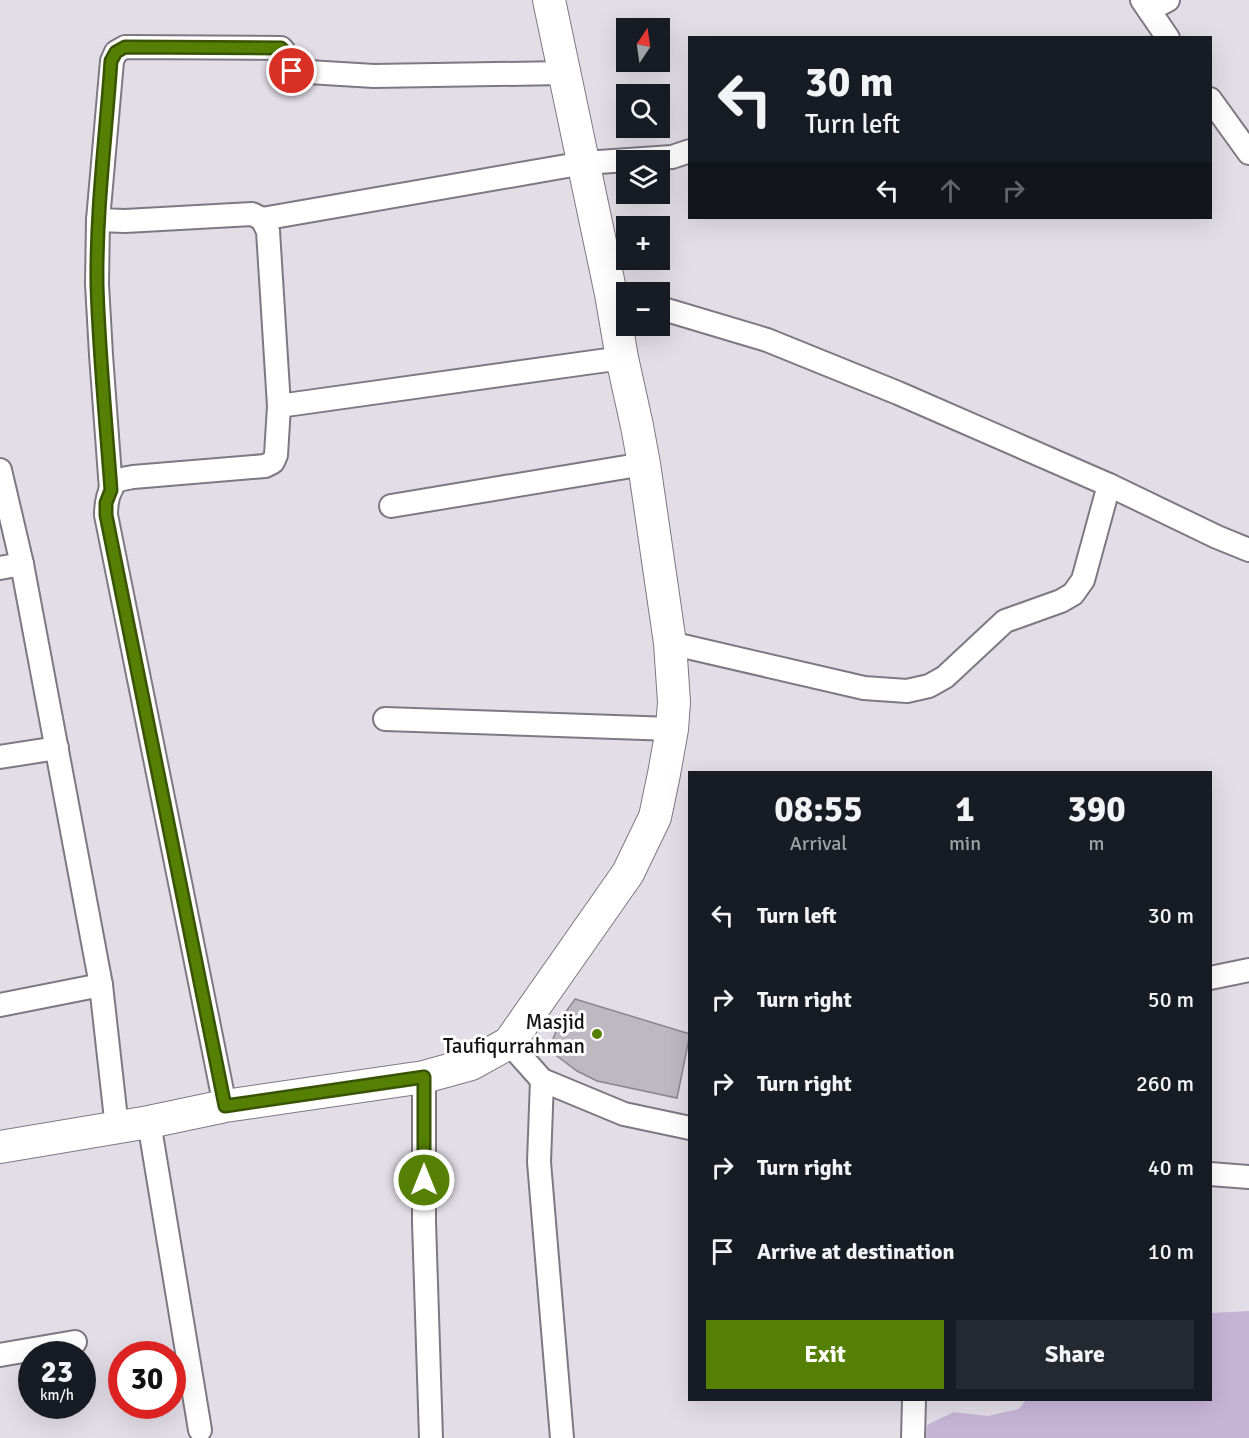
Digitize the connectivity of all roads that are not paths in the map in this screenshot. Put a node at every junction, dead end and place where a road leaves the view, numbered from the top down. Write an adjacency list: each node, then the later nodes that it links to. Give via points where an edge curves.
1 (549, 0): 4 (main road)
2 (1153, 3): 3 (street)
3 (1167, 36)
4 (565, 73): 8 (main road); 10 (street, via 374,76 287,70 281,48 125,47 111,61)
5 (1212, 102): 7 (street)
6 (688, 152): 8 (street, via 672,157)
7 (1249, 153)
8 (584, 163): 9 (street); 11 (main road)
9 (262, 219): 10 (street, via 241,214); 15 (street, via 268,231)
10 (98, 220): 19 (street, via 97,284)
11 (616, 285)
12 (670, 311): 18 (street, via 767,340)
13 (621, 336): 14 (main road)
14 (622, 358): 15 (street); 16 (main road)
15 (279, 406): 19 (street, via 276,455 265,466 133,477 118,481)
16 (644, 464): 20 (street); 23 (main road)
17 (0, 470): 22 (street)
18 (1109, 485): 21 (street); 23 (street, via 1083,580 1073,594 1005,621 945,677 929,686 907,691 864,688)
19 (111, 490): 35 (street, via 106,515)
20 (391, 506)
21 (1249, 550)
22 (11, 566): 26 (street)
23 (670, 643): 25 (main road)
24 (385, 719): 25 (street)
25 (672, 729): 32 (main road, via 655,817 628,873)
26 (57, 748): 27 (street); 30 (street)
27 (0, 757)
28 (1249, 970): 29 (street)
29 (1212, 978)
30 (101, 985): 31 (street); 37 (street)
31 (0, 1005)
32 (509, 1043): 33 (main road, via 471,1064); 34 (street)
33 (424, 1077): 35 (main road); 46 (street)
34 (542, 1080): 38 (street, via 624,1114); 47 (street, via 539,1162)
35 (225, 1106): 36 (main road)
36 (149, 1122): 37 (main road); 45 (street)
37 (117, 1128): 39 (main road)
38 (688, 1128)
39 (0, 1147)
40 (1212, 1174): 41 (street)
41 (1249, 1177)
42 (18, 1353): 43 (street)
43 (0, 1356)
44 (914, 1401): 48 (street)
45 (200, 1430)
46 (431, 1438)
47 (562, 1438)
48 (913, 1438)

